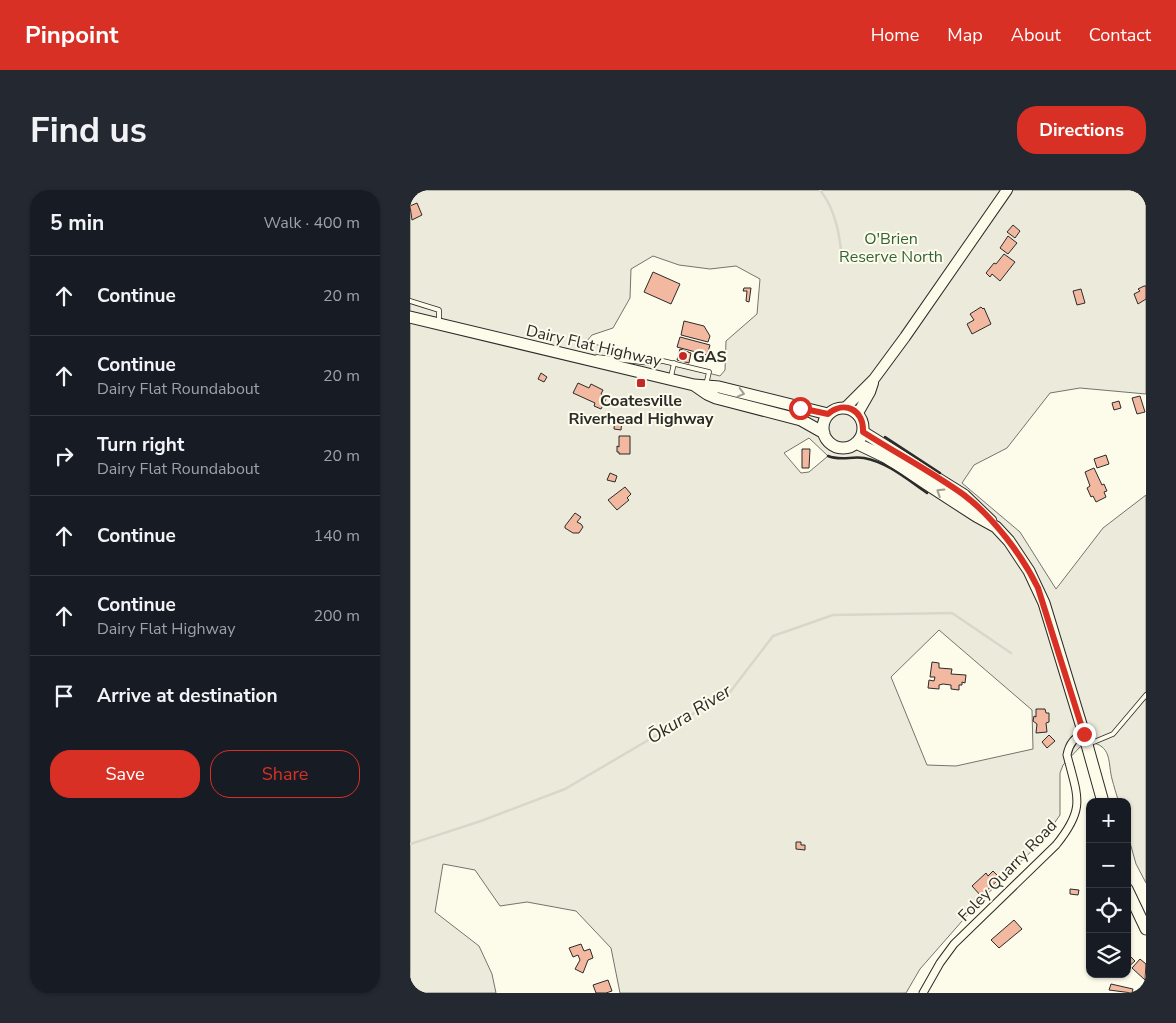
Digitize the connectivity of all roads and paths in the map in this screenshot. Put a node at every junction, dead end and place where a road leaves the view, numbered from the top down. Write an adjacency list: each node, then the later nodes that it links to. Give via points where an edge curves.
1 (1007, 190): 8 (main road)
2 (410, 300): 4 (lane, via 439,310)
3 (410, 317): 4 (main road, Dairy Flat Highway)
4 (438, 324): 5 (main road, Dairy Flat Highway)
5 (588, 361): 6 (lane, via 600,357); 7 (main road, Dairy Flat Highway)
6 (674, 363): 7 (lane); 10 (lane, via 709,372)
7 (670, 379): 9 (main road, Dairy Flat Highway)
8 (874, 379): 11 (main road); 12 (main road)
9 (694, 385): 10 (main road); 15 (main road, Dairy Flat Highway, via 716,398 801,420)
10 (706, 385): 13 (main road, one-way to 13)
11 (846, 408): 12 (main road); 13 (main road)
12 (858, 413): 14 (main road)
13 (828, 414): 15 (main road)
14 (863, 432): 16 (main road); 17 (main road, via 964,495)
15 (824, 433): 16 (main road, via 826,439 837,447 850,447)
16 (856, 443): 17 (main road, one-way to 16, via 885,457)
17 (996, 527): 19 (main road, via 1030,571 1038,588)
18 (1146, 695): 19 (lane, via 1113,734)
19 (1086, 739): 20 (main road); 23 (street, Foley Quarry Road, via 1072,740 1068,749 1078,797 1075,816 1067,831 954,944)
20 (1102, 798)
21 (1131, 897): 22 (main road)
22 (1146, 929)
23 (923, 993)

